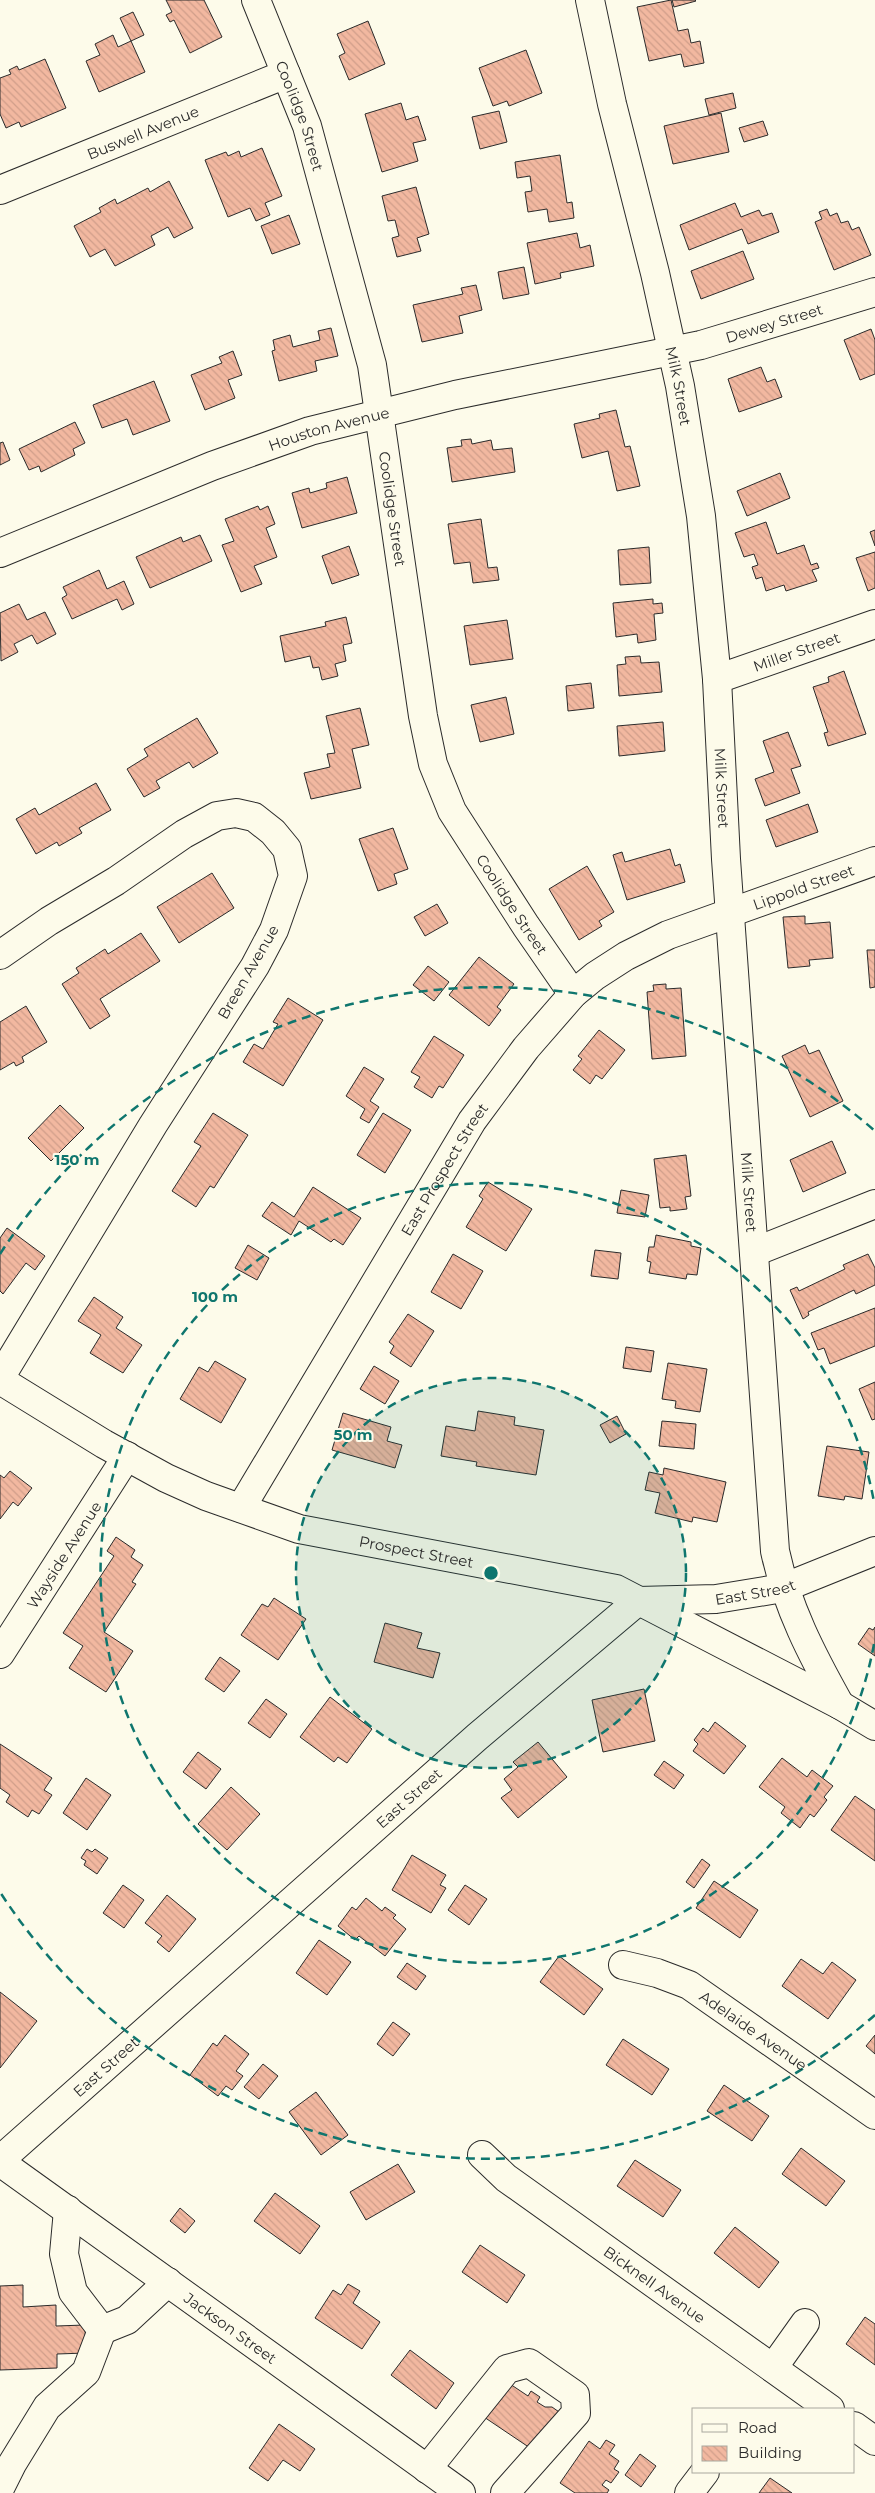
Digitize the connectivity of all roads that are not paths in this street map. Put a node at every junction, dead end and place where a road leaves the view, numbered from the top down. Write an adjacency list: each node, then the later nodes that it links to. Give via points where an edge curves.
1 (256, 0): 3 (street, Coolidge Street)
2 (590, 0): 6 (street, Milk Street)
3 (286, 74): 4 (street, Buswell Avenue); 7 (street, Coolidge Street, via 307,126 331,212 372,365)
4 (0, 190)
5 (875, 292): 6 (street, Dewey Street, via 774,324)
6 (672, 350): 7 (street, Houston Avenue); 10 (street, Milk Street, via 701,516)
7 (378, 412): 8 (street, Houston Avenue, via 310,431 212,466); 14 (street, Coolidge Street, via 432,764 452,811)
8 (0, 553)
9 (875, 624): 10 (street, Miller Street)
10 (717, 679): 12 (street, Milk Street)
11 (875, 861): 12 (street, Lippold Street)
12 (730, 912): 14 (street, East Prospect Street, via 668,935 626,956); 16 (street, Milk Street)
13 (0, 955): 17 (street, Breen Avenue, via 184,834 217,816 236,813 254,817 287,849 294,876 274,930 255,966 153,1125)
14 (573, 994): 19 (street, East Prospect Street, via 526,1048 472,1121)
15 (875, 1204): 16 (street)
16 (754, 1252): 21 (street, Milk Street, via 775,1552)
17 (0, 1379): 18 (street, Prospect Street)
18 (127, 1456): 19 (street, Prospect Street, via 198,1492); 23 (street, Wayside Avenue)
19 (241, 1508): 22 (street, Prospect Street, via 299,1529 590,1583 616,1590)
20 (875, 1551): 21 (street, East Street)
21 (783, 1588): 22 (street, East Street, via 716,1599); 24 (street, Prospect Street, via 809,1650)
22 (638, 1601): 24 (street, Prospect Street); 29 (street, East Street, via 477,1737)
23 (0, 1654)
24 (840, 1705): 25 (street, Prospect Street)
25 (875, 1726)
26 (623, 1965): 27 (street, Adelaide Avenue, via 688,1985)
27 (875, 2115)
28 (482, 2155): 34 (street, Bicknell Avenue, via 506,2178)
29 (0, 2161): 30 (street, Jackson Street)
30 (68, 2210): 31 (street, Jackson Street); 33 (street, via 64,2254 73,2292)
31 (168, 2282): 33 (street, via 127,2320); 38 (street, Jackson Street)
32 (806, 2323): 34 (street)
33 (102, 2330): 40 (street, via 86,2372 47,2407)
34 (773, 2368): 35 (street, Bicknell Avenue)
35 (829, 2408)
36 (855, 2427): 37 (street)
37 (875, 2441)
38 (427, 2469): 41 (street, Jackson Street); 42 (street, via 507,2369 530,2363 575,2395 576,2413)
39 (704, 2473): 43 (street)
40 (0, 2488)
41 (461, 2493)
42 (505, 2493)
43 (689, 2493)

